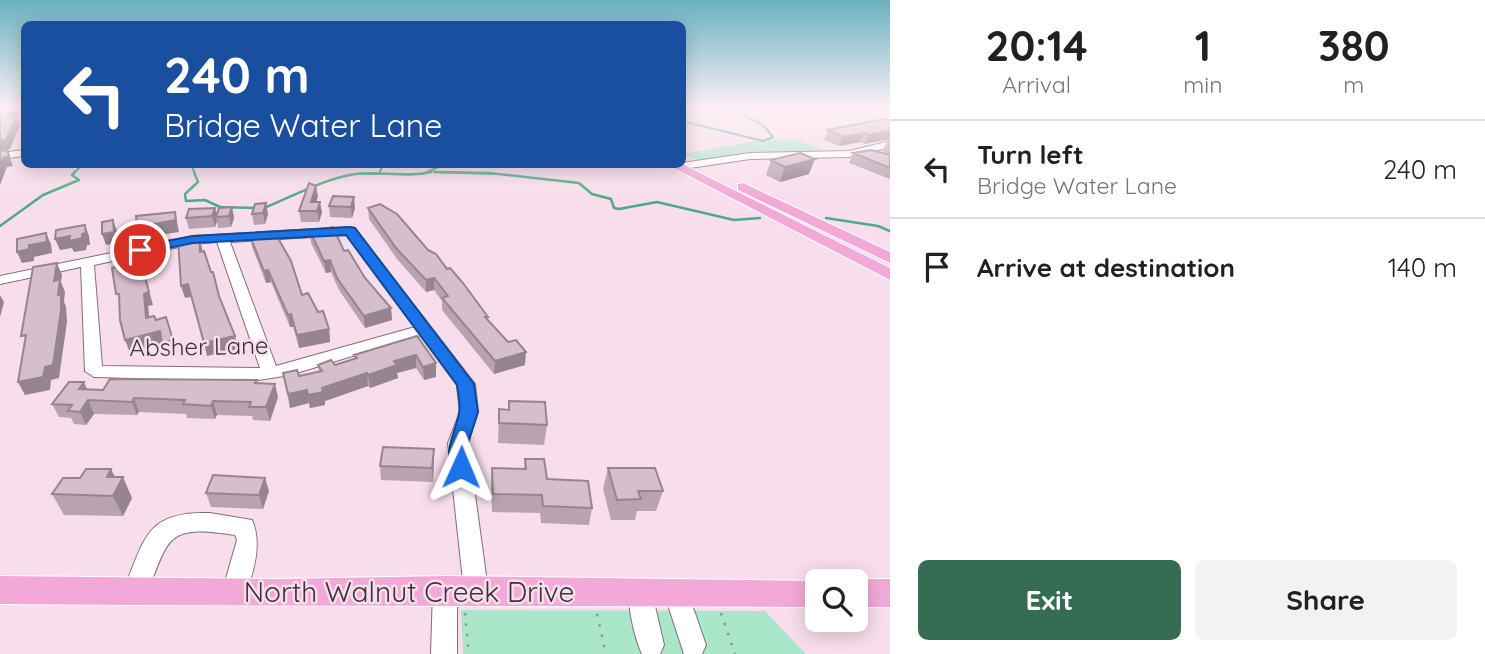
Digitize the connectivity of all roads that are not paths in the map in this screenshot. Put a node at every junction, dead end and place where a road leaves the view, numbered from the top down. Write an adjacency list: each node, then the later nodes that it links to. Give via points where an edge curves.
1 (890, 144): 2 (street)
2 (861, 151): 5 (street); 6 (street)
3 (21, 153): 4 (street)
4 (0, 156)
5 (880, 159)
6 (686, 162)
7 (686, 165): 10 (main road)
8 (686, 166): 12 (main road)
9 (222, 237): 11 (street); 14 (street, via 350,231); 15 (street)
10 (890, 258)
11 (87, 261): 13 (street); 15 (street, Absher Lane, via 94,372 253,376)
12 (890, 275)
13 (0, 280)
14 (425, 329): 15 (street, Absher Lane); 25 (street, via 466,384 469,412 458,443)
15 (270, 372)
16 (0, 590): 18 (main road, North Walnut Creek Drive)
17 (445, 590): 19 (main road, North Walnut Creek Drive); 25 (main road, North Walnut Creek Drive); 28 (street)
18 (135, 592): 19 (main road, North Walnut Creek Drive); 19 (street, via 157,538 184,523 216,521 244,527 248,540)
19 (234, 592)
20 (640, 593): 21 (main road, North Walnut Creek Drive); 25 (main road, North Walnut Creek Drive); 26 (street)
21 (676, 593): 22 (main road, North Walnut Creek Drive); 27 (street)
22 (805, 593)
23 (868, 593): 24 (main road)
24 (890, 593)
25 (473, 598)
26 (652, 645)
27 (693, 645)
28 (444, 654)

